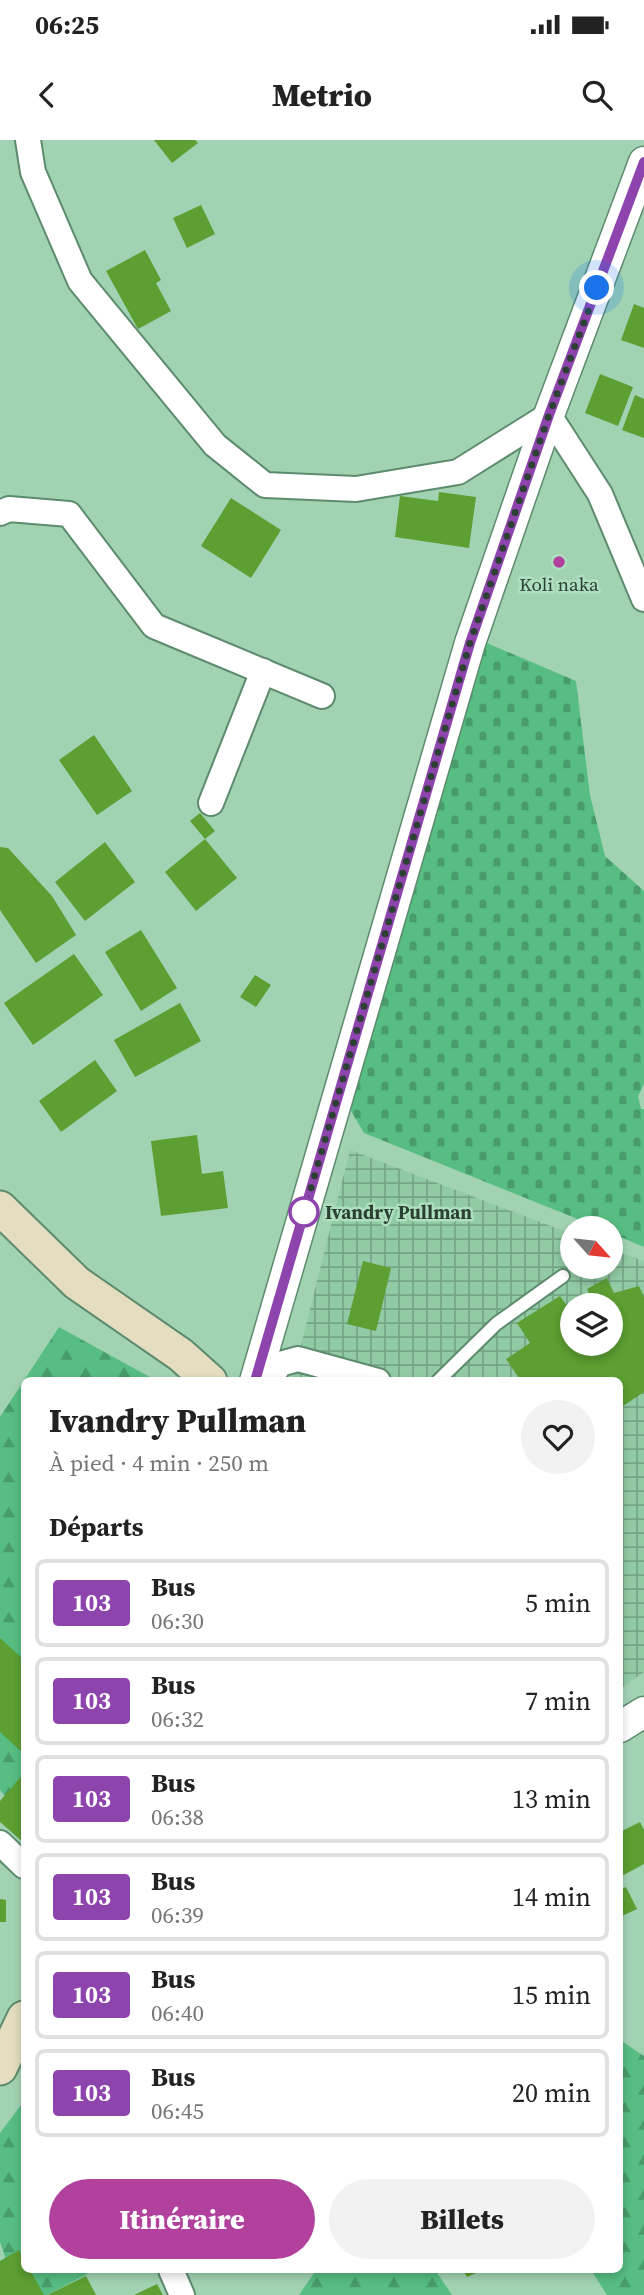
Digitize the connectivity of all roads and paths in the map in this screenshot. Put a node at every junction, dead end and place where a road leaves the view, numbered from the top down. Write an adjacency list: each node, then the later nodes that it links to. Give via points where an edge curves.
1 (29, 140): 3 (street, via 33,172 79,281 215,445 265,485 356,489 458,472)
2 (644, 162): 3 (street)
3 (549, 415): 5 (street, via 600,494); 12 (street, via 470,643)
4 (0, 513): 6 (street, via 9,509 69,514 154,625)
5 (644, 599)
6 (263, 671): 7 (street); 8 (street)
7 (323, 696)
8 (211, 803)
9 (0, 1208): 11 (main road, via 77,1283)
10 (560, 1278): 15 (lane, via 496,1324)
11 (206, 1377)
12 (256, 1377)
13 (272, 1377): 14 (street, via 280,1364 298,1359)
14 (363, 1377)
15 (442, 1377)
16 (644, 1712): 17 (street)
17 (623, 1725)
18 (0, 1843): 19 (street)
19 (21, 1863)
20 (172, 2273): 21 (street)
21 (182, 2295)

